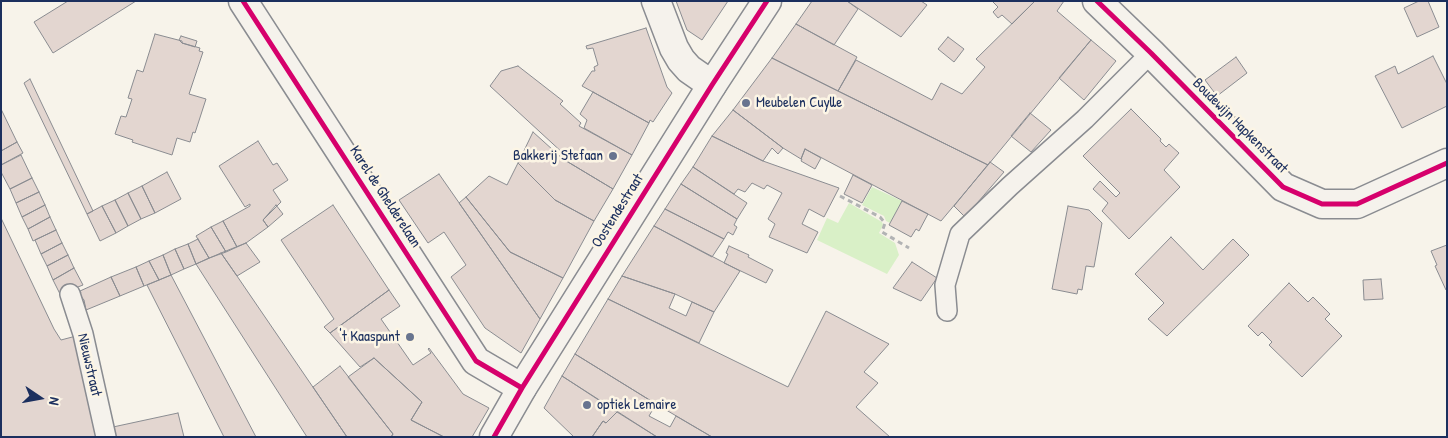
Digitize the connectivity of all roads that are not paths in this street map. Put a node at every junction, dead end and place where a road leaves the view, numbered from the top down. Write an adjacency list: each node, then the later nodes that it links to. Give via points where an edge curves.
1 (244, 1): 10 (street, Karel de Ghelderelaan, via 476,361)
2 (656, 1): 6 (street, via 681,60)
3 (767, 1): 6 (street, Oostendestraat)
4 (1096, 1): 5 (street, Boudewijn Hapkenstraat)
5 (1151, 53): 7 (street, Boudewijn Hapkenstraat, via 1283,187 1322,204 1357,204); 9 (lane, via 1085,119 960,234 945,285)
6 (712, 84): 10 (street, Oostendestraat)
7 (1447, 163)
8 (70, 294): 12 (lane, Nieuwstraat, via 83,334)
9 (947, 311)
10 (522, 388): 11 (street, Oostendestraat)
11 (495, 436)
12 (106, 437)

